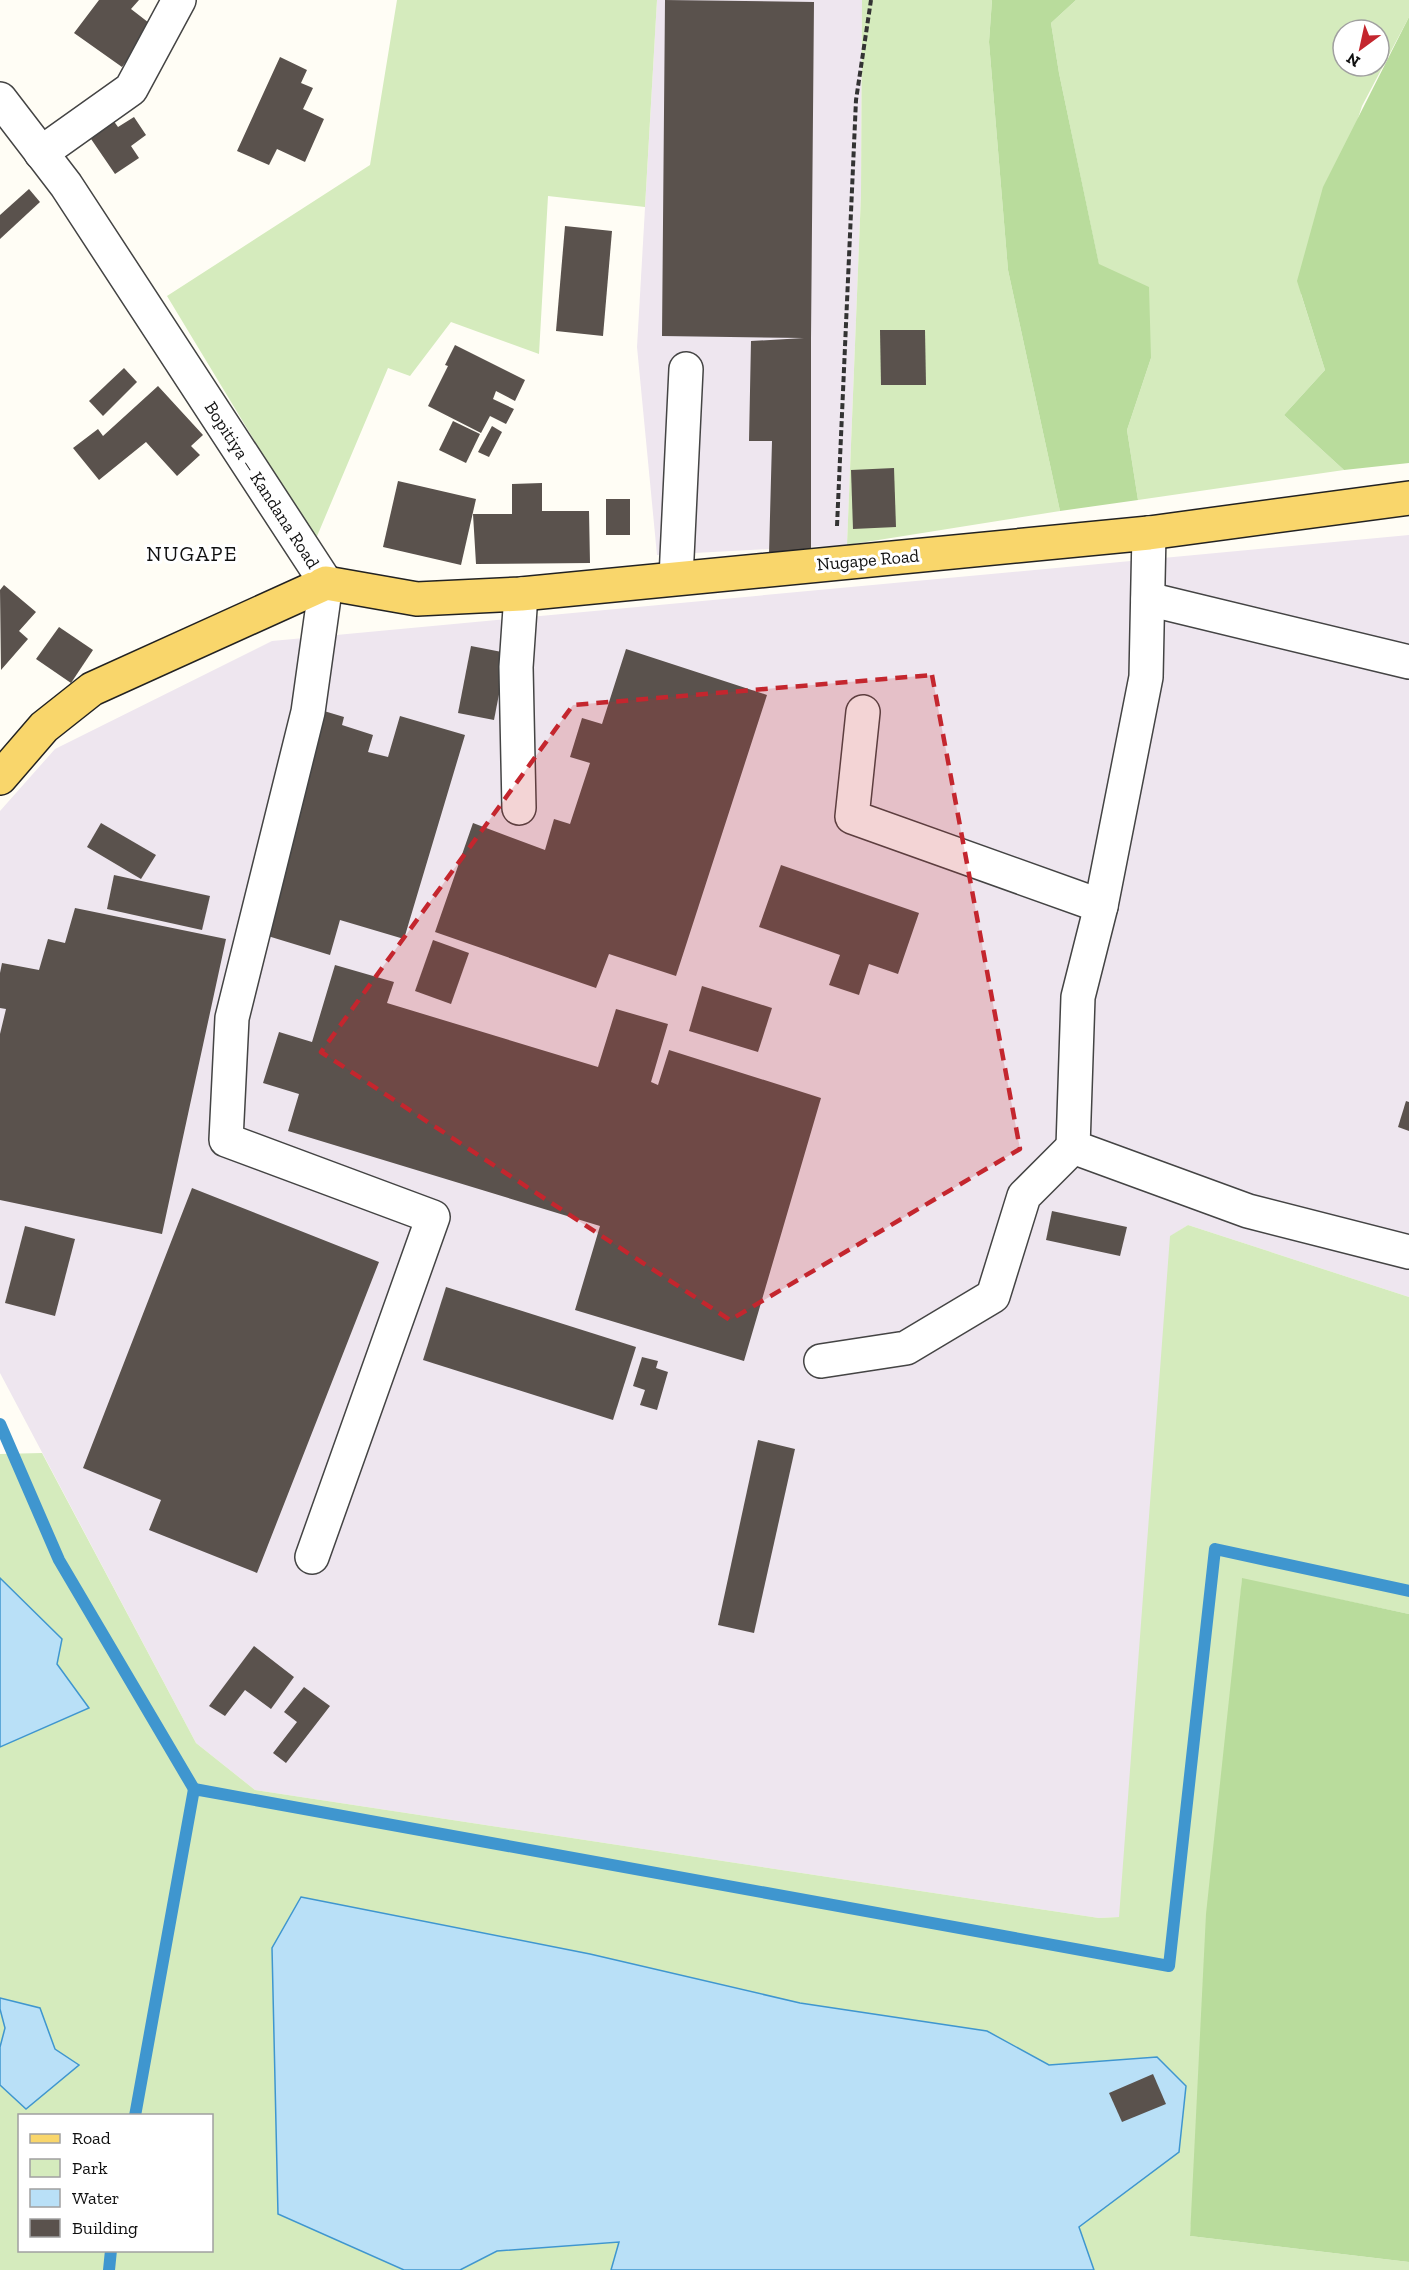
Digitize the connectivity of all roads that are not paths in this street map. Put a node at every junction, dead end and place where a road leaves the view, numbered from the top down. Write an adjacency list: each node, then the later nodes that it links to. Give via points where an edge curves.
1 (178, 0): 3 (street, via 131,89)
2 (0, 99): 3 (street, Bopitiya – Kandana Road)
3 (41, 153): 8 (street, Bopitiya – Kandana Road, via 66,185)
4 (686, 369): 7 (street)
5 (1409, 498): 6 (main road, Nugape Road)
6 (1149, 533): 7 (main road, Nugape Road); 10 (street)
7 (676, 578): 9 (main road, Nugape Road)
8 (326, 583): 9 (main road, Nugape Road, via 417,599); 13 (main road, Bopitiya – Kandana Road, via 92,689 44,727); 19 (street, via 308,712 232,1018 226,1140 433,1217)
9 (521, 594): 14 (street, via 516,667)
10 (1148, 599): 11 (street); 15 (street, via 1146,677)
11 (1409, 662)
12 (863, 712): 15 (street, via 852,817)
13 (0, 778)
14 (519, 808)
15 (1101, 906): 16 (street, via 1078,997)
16 (1073, 1147): 17 (street, via 1248,1211); 18 (street, via 1024,1196 993,1296 906,1348)
17 (1409, 1252)
18 (821, 1361)
19 (312, 1557)

